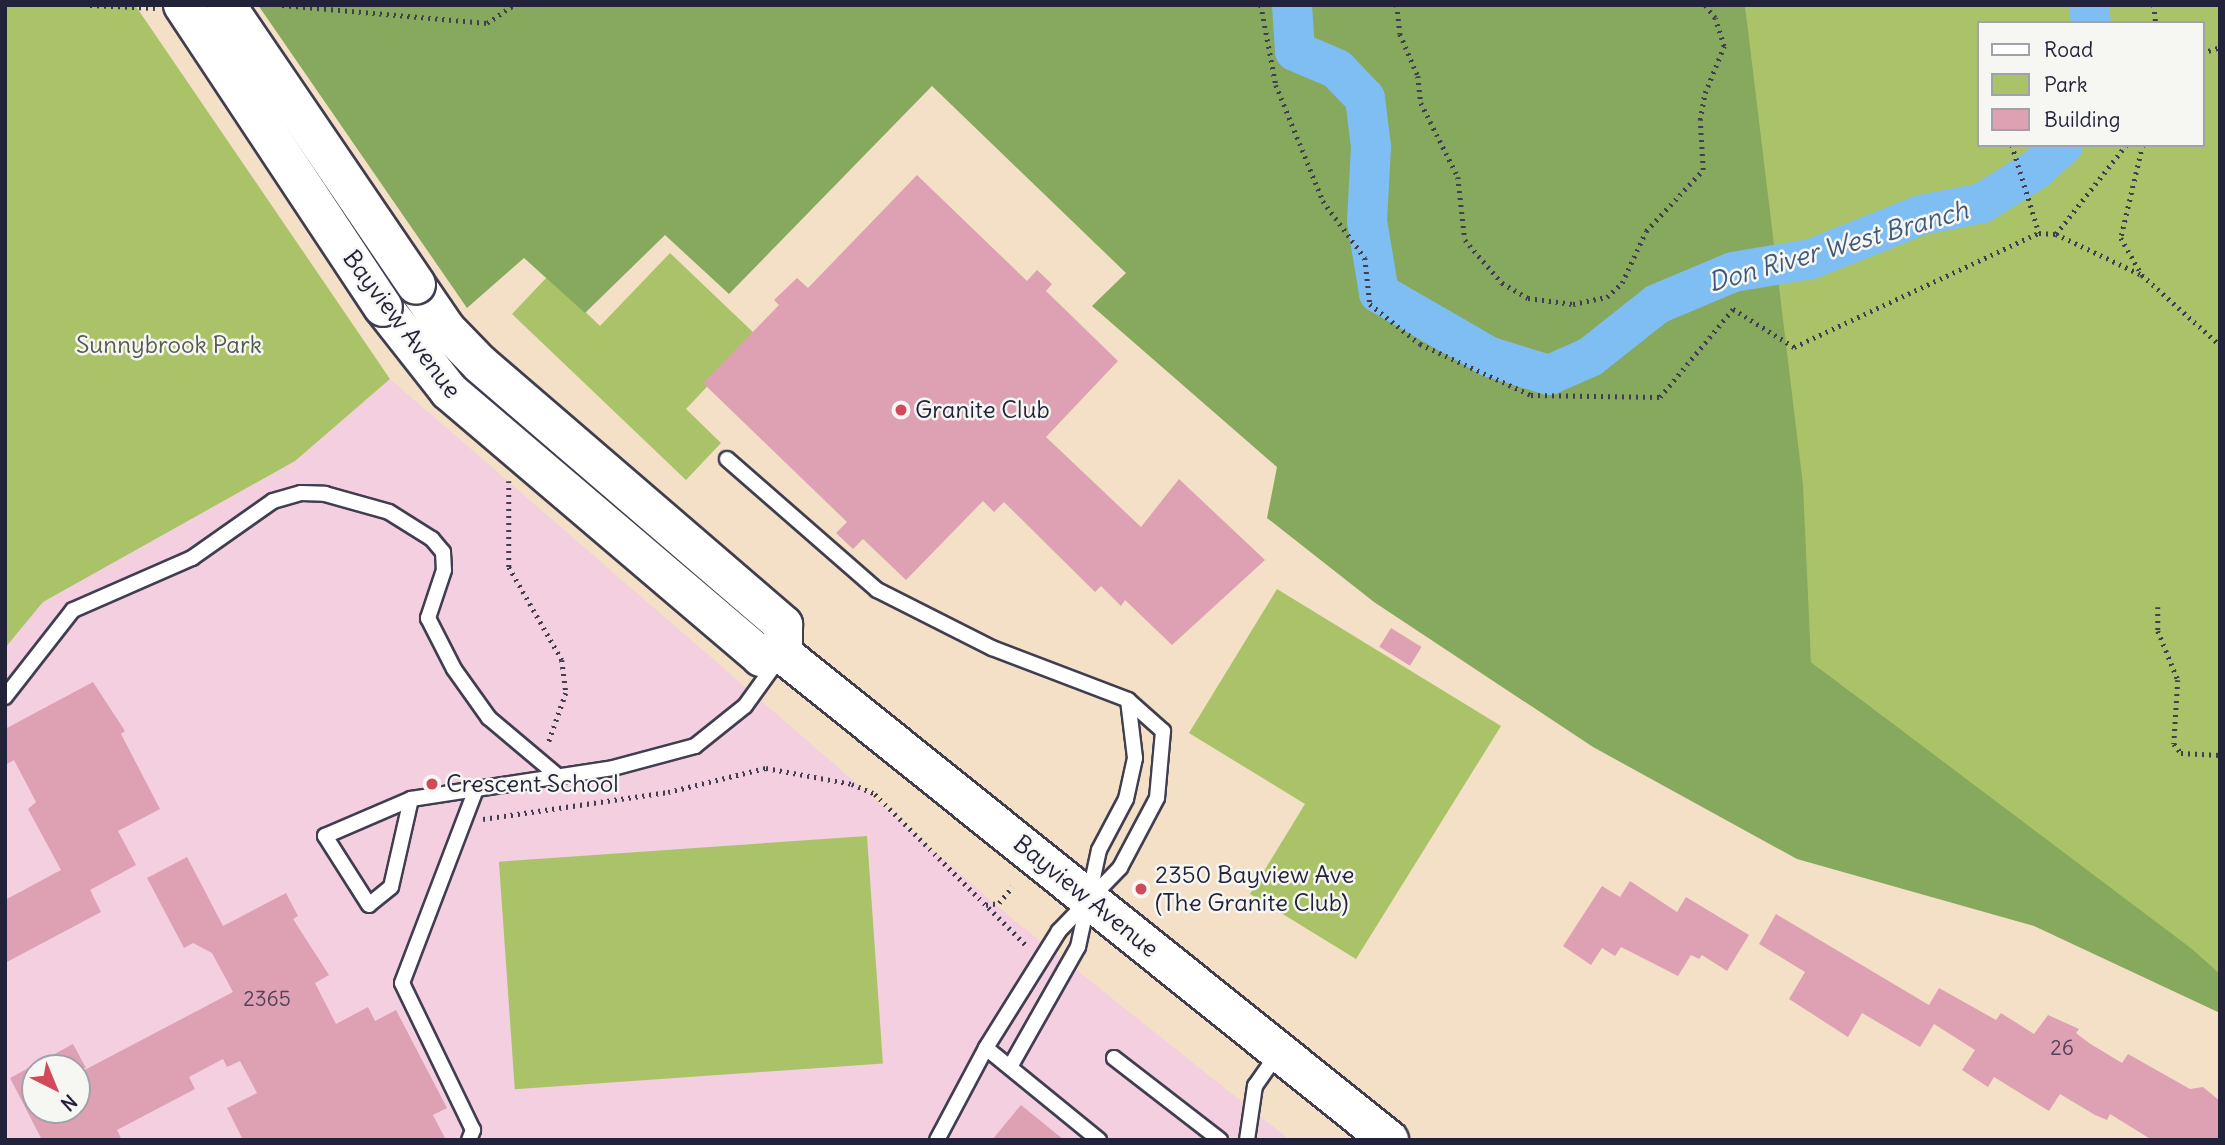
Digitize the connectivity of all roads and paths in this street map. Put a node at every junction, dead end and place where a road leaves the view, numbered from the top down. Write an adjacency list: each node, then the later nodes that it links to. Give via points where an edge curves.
1 (90, 5): 9 (path)
2 (183, 5): 20 (main road, Bayview Avenue, bridge, via 383,307 449,391 761,657)
3 (226, 5): 20 (main road, Bayview Avenue, bridge, via 446,329 480,364 783,625)
4 (282, 5): 5 (path, via 487,23)
5 (514, 5)
6 (1261, 5): 13 (path, via 1276,85 1323,201 1365,258 1370,304 1420,344 1531,395 1660,397 1733,309 1794,347)
7 (1397, 5): 8 (path, via 1400,34 1418,76 1421,103 1458,177 1465,240 1502,283 1528,298 1573,304 1607,297 1622,283 1646,231 1703,170 1700,120 1705,93 1724,46 1715,18)
8 (1705, 5)
9 (136, 9)
10 (2013, 147): 13 (path)
11 (2124, 147): 14 (path)
12 (2143, 147): 15 (path, via 2121,238)
13 (2039, 233): 14 (path)
14 (2056, 234): 15 (path)
15 (2143, 275): 16 (path)
16 (2220, 345)
17 (727, 459): 22 (lane, via 877,590 992,648)
18 (509, 476): 24 (path, via 509,567 562,660 566,693 558,724)
19 (2158, 607): 23 (path, via 2158,631 2178,680 2174,744 2180,753)
20 (783, 654): 25 (lane, via 745,706 695,746 613,768); 30 (main road, Bayview Avenue)
21 (5, 697): 24 (lane, via 73,610 192,558 273,501 301,493 325,494 389,512 432,539 443,552 444,570 428,618 454,669 489,718)
22 (1128, 700): 30 (lane, via 1135,758 1126,799 1099,850); 30 (lane, via 1163,731 1157,798 1120,868)
23 (2220, 755)
24 (539, 760): 25 (lane)
25 (559, 776): 26 (lane)
26 (475, 792): 27 (lane); 28 (lane)
27 (411, 799): 27 (lane, via 326,836 369,905 391,887)
28 (463, 822): 31 (path, via 668,792 766,768 852,784 875,794); 37 (lane, via 402,983 473,1130)
29 (1012, 887): 31 (path, via 999,903)
30 (1089, 898): 32 (lane, via 1059,931); 34 (main road, Bayview Avenue); 36 (lane, via 1078,947)
31 (986, 905): 32 (path)
32 (1041, 960): 33 (lane)
33 (986, 1048): 36 (lane); 38 (lane)
34 (1279, 1049): 41 (lane, via 1255,1086); 42 (main road, Bayview Avenue)
35 (1114, 1058): 40 (lane)
36 (1010, 1067): 39 (lane)
37 (469, 1140)
38 (937, 1140)
39 (1099, 1140)
40 (1220, 1140)
41 (1247, 1140)
42 (1389, 1140)

